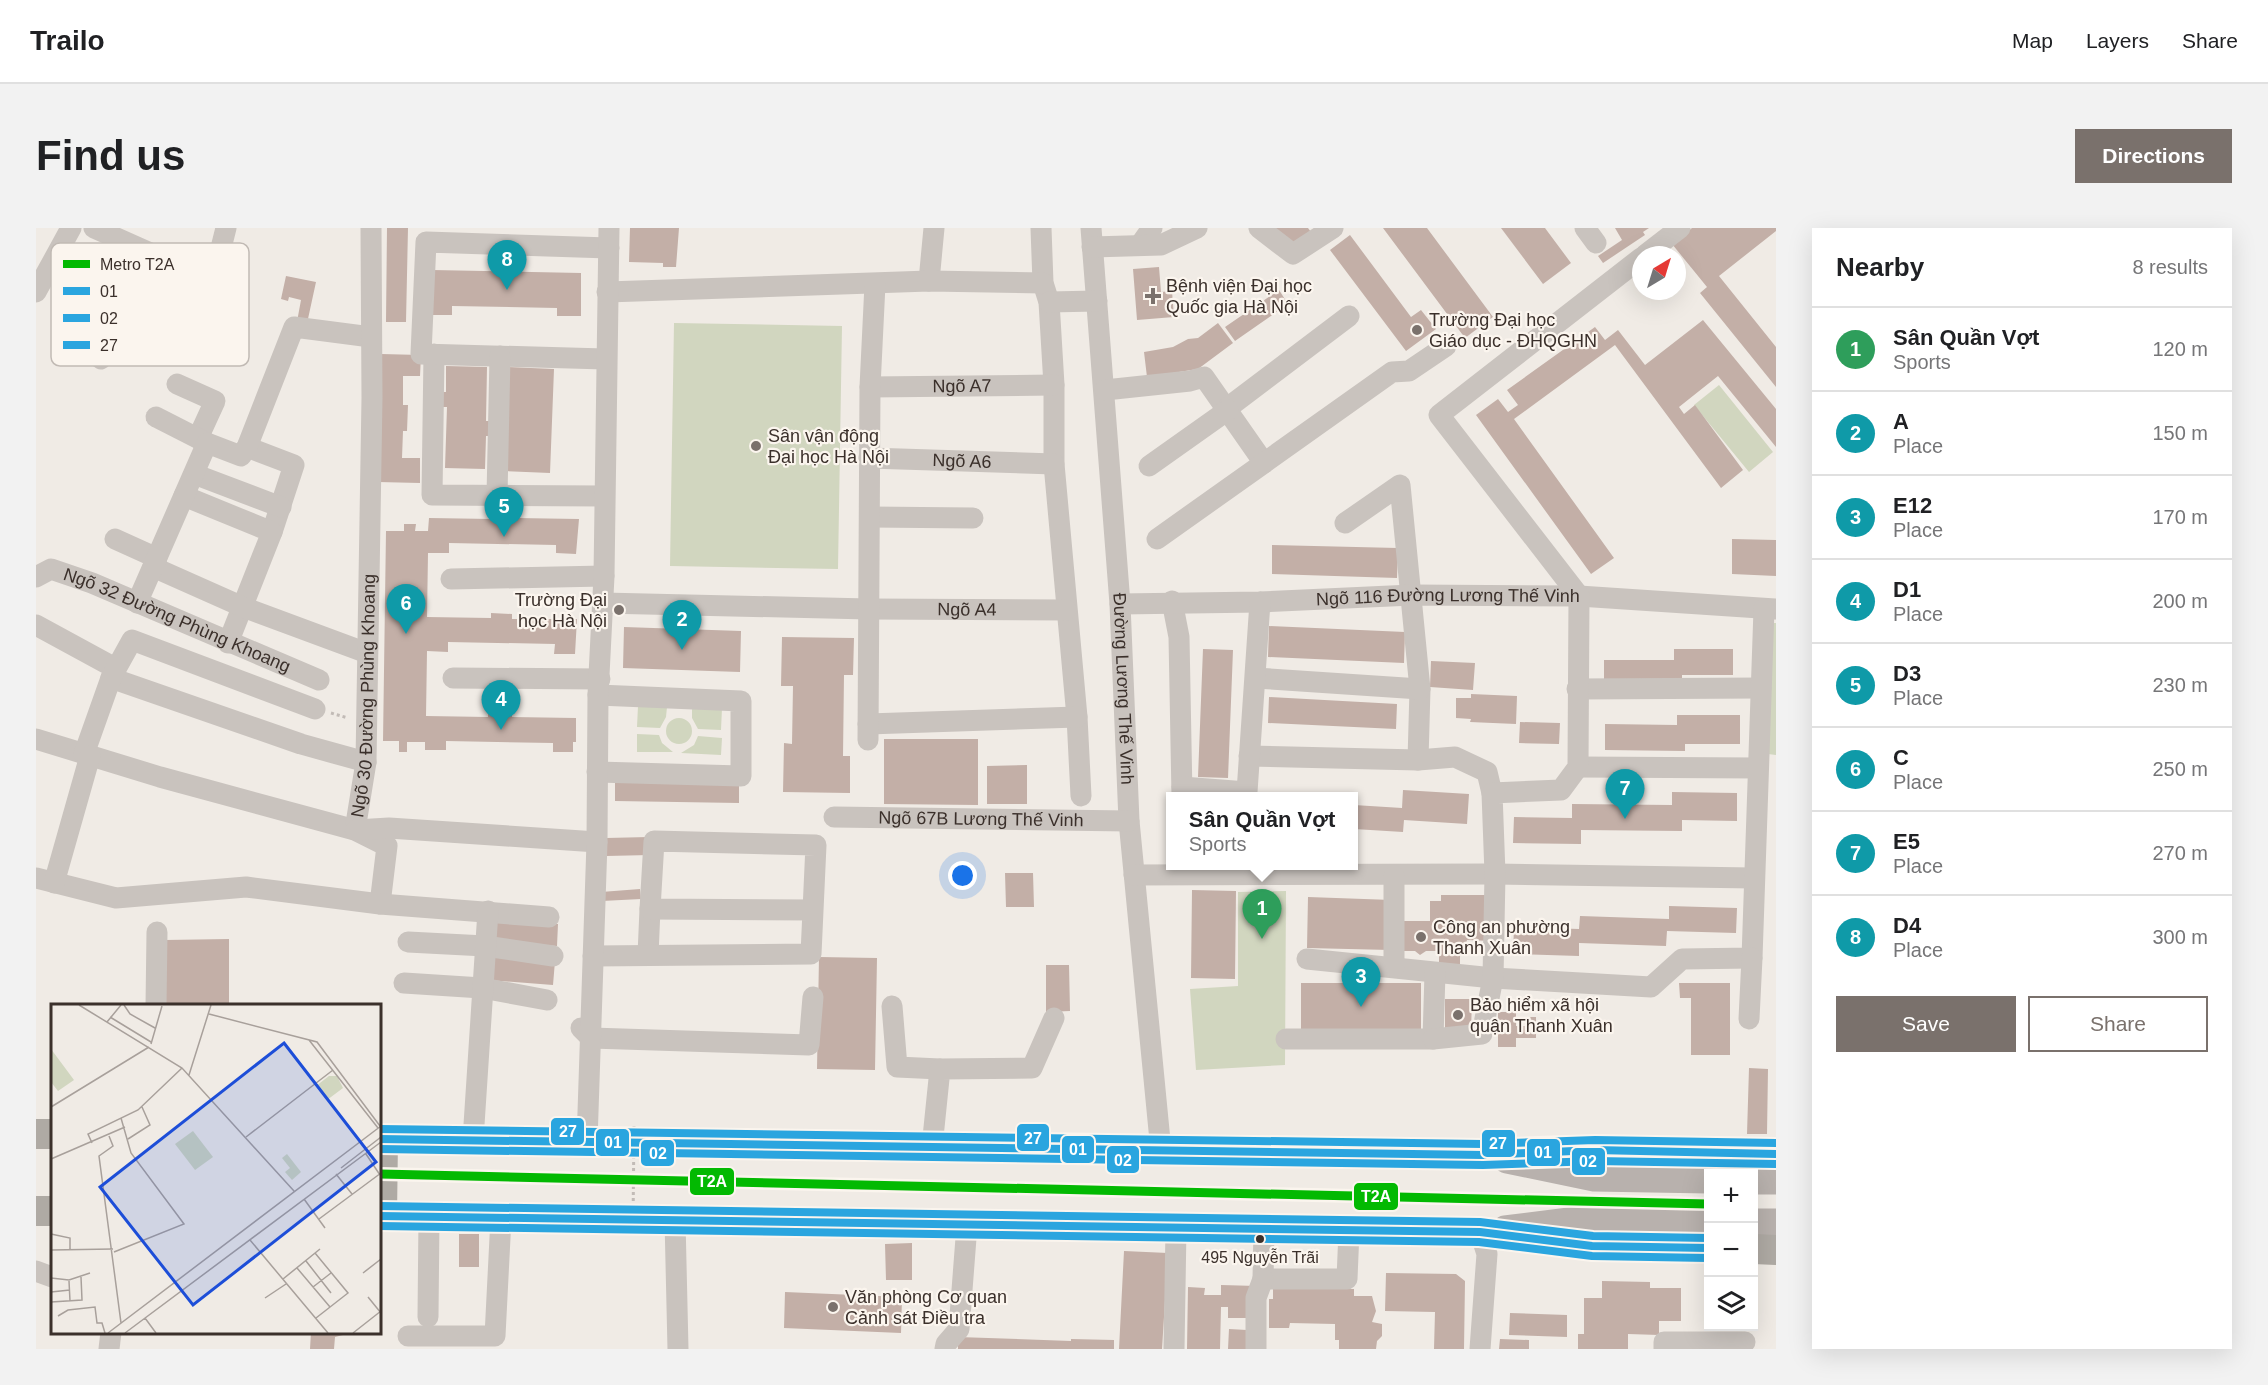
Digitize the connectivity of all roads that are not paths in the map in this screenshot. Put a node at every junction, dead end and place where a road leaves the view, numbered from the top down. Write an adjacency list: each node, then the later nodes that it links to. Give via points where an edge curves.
1 (71, 228): 13 (street)
2 (94, 228): 14 (street)
3 (371, 228): 26 (street, Ngõ 30 Đường Phùng Khoang)
4 (934, 228): 19 (street)
5 (1041, 228): 23 (street)
6 (1197, 228): 11 (street, via 1161,245)
7 (1259, 228): 8 (street, via 1293,254)
8 (1333, 228)
9 (1680, 228): 15 (street)
10 (1092, 237): 11 (street); 24 (street, Đường Lương Thế Vinh)
11 (1146, 237)
12 (609, 238): 22 (street); 28 (street, via 426,242 421,354)
13 (60, 243)
14 (128, 243)
15 (1657, 246)
16 (51, 256): 18 (street)
17 (1632, 265): 59 (street, via 1440,415)
18 (41, 270): 21 (street)
19 (929, 281): 20 (street); 23 (street)
20 (875, 284): 22 (street); 33 (street)
21 (36, 292)
22 (607, 292): 30 (street)
23 (1046, 293): 24 (street); 32 (street)
24 (1097, 301): 34 (street, Đường Lương Thế Vinh)
25 (1349, 316): 35 (street)
26 (371, 337): 38 (street, via 294,327); 71 (street, Ngõ 30 Đường Phùng Khoang)
27 (1446, 346): 40 (street, via 1409,371 1392,372)
28 (434, 354): 29 (street); 45 (street, via 432,495)
29 (500, 356): 30 (street); 45 (street)
30 (605, 359): 46 (street)
31 (177, 384): 37 (street, via 215,401)
32 (1054, 385): 33 (street, Ngõ A7); 41 (street)
33 (870, 387): 39 (street)
34 (1105, 390): 35 (street, via 1204,377); 64 (street, Đường Lương Thế Vinh)
35 (1227, 410): 40 (street); 42 (street)
36 (156, 417): 37 (street)
37 (202, 440): 38 (street, via 242,456); 43 (street)
38 (247, 447): 47 (street, via 294,465)
39 (869, 458): 41 (street, Ngõ A6); 48 (street)
40 (1264, 463): 53 (street)
41 (1054, 464): 68 (street)
42 (1149, 466)
43 (194, 474): 44 (street); 47 (street)
44 (184, 496): 51 (street); 54 (street)
45 (497, 496): 46 (street)
46 (604, 496): 55 (street)
47 (281, 507): 51 (street)
48 (870, 517): 49 (street); 66 (street)
49 (973, 518)
50 (1345, 523): 58 (street, via 1400,485)
51 (272, 532): 65 (street)
52 (115, 539): 54 (street)
53 (1157, 539)
54 (155, 563): 62 (street); 65 (street)
55 (604, 576): 57 (street); 63 (street)
56 (36, 578): 62 (street, Ngõ 32 Đường Phùng Khoang, via 51,569)
57 (451, 579)
58 (1412, 595): 59 (street, Ngõ 116 Đường Lương Thế Vinh); 61 (street, Ngõ 116 Đường Lương Thế Vinh); 78 (street)
59 (1579, 596): 67 (street, Ngõ 116 Đường Lương Thế Vinh); 79 (street)
60 (1172, 601): 61 (street, Ngõ 116 Đường Lương Thế Vinh); 64 (street, Ngõ 116 Đường Lương Thế Vinh); 90 (street, via 1179,637)
61 (1260, 602): 74 (street)
62 (137, 603): 70 (street, Ngõ 32 Đường Phùng Khoang)
63 (603, 603): 66 (street, Ngõ A4); 76 (street)
64 (1120, 604): 94 (street, Đường Lương Thế Vinh)
65 (243, 607): 70 (street); 71 (street)
66 (869, 609): 68 (street, Ngõ A4); 81 (street, via 868,732)
67 (1770, 609): 77 (street)
68 (1066, 610): 81 (street)
69 (36, 625): 72 (street)
70 (228, 643): 75 (street, Ngõ 32 Đường Phùng Khoang)
71 (367, 653): 86 (street, Ngõ 30 Đường Phùng Khoang)
72 (113, 673): 80 (street, via 132,640); 83 (street); 86 (street, via 301,744)
73 (453, 678): 76 (street)
74 (1256, 678): 78 (street); 84 (street)
75 (319, 680)
76 (599, 687): 89 (street); 89 (street, via 741,701 741,776)
77 (1761, 688): 79 (street); 88 (street)
78 (1420, 689): 85 (street)
79 (1577, 689): 87 (street)
80 (315, 709)
81 (1077, 717): 92 (street)
82 (36, 739): 83 (street, Ngõ 30 Đường Phùng Khoang)
83 (87, 755): 95 (street, Ngõ 30 Đường Phùng Khoang); 102 (street)
84 (1249, 756): 85 (street); 90 (street, via 1247,792)
85 (1418, 760): 91 (street, via 1455,757 1487,772)
86 (366, 762): 95 (street, Ngõ 30 Đường Phùng Khoang)
87 (1578, 767): 88 (street); 91 (street, via 1561,790)
88 (1758, 768): 101 (street)
89 (597, 772): 96 (street)
90 (1182, 792)
91 (1492, 793): 98 (street)
92 (1081, 796)
93 (834, 817): 94 (street, Ngõ 67B Lương Thế Vinh)
94 (1129, 821): 99 (street, Đường Lương Thế Vinh)
95 (356, 830): 96 (street, via 389,828); 103 (street, via 387,846)
96 (597, 842): 113 (street); 127 (street, via 588,851 581,1028)
97 (1183, 870): 99 (street); 100 (street)
98 (1495, 874): 100 (street); 101 (street); 118 (street)
99 (1134, 875): 135 (street, Đường Lương Thế Vinh)
100 (1394, 876): 116 (street)
101 (1753, 878): 114 (street)
102 (45, 880): 103 (street, via 116,898 246,887)
103 (380, 904): 106 (street)
104 (650, 909): 105 (street); 105 (street, via 654,841 816,845); 111 (street)
105 (813, 910): 111 (street, via 811,954)
106 (488, 911): 107 (street); 110 (street)
107 (549, 917)
108 (157, 932): 123 (street)
109 (408, 942): 110 (street)
110 (485, 946): 112 (street); 120 (street)
111 (648, 955): 113 (street)
112 (553, 956)
113 (593, 956): 127 (street)
114 (1752, 958): 118 (street, via 1682,958 1651,987); 126 (street)
115 (1307, 959): 116 (street)
116 (1394, 968): 117 (street)
117 (1435, 973): 118 (street); 129 (street)
118 (1493, 978): 129 (street, via 1482,1034)
119 (404, 983): 120 (street)
120 (482, 988): 122 (street); 132 (street)
121 (813, 997): 127 (street, via 809,1045)
122 (547, 1000)
123 (156, 1004)
124 (892, 1006): 130 (street, via 897,1067)
125 (1054, 1018): 130 (street, via 1032,1068)
126 (1749, 1019)
127 (591, 1038): 133 (street)
128 (1286, 1039): 129 (street)
129 (1433, 1040)
130 (940, 1069): 134 (street)
131 (381, 1139): 132 (highway); 141 (highway)
132 (473, 1140): 133 (highway)
133 (587, 1142): 134 (highway)
134 (932, 1147): 135 (highway)
135 (1161, 1150): 137 (highway)
136 (1776, 1154): 137 (highway, via 1595,1150)
137 (1483, 1155): 138 (main road, via 1594,1178)
138 (1704, 1180)
139 (1758, 1181): 140 (main road)
140 (1776, 1181)
141 (381, 1216): 142 (highway)
142 (429, 1217): 143 (highway); 159 (street)
143 (501, 1218): 144 (highway); 161 (street, via 495,1336)
144 (675, 1221): 148 (highway); 164 (street)
145 (1704, 1221): 152 (main road, via 1593,1218)
146 (1758, 1222): 147 (main road)
147 (1776, 1222)
148 (967, 1225): 149 (highway); 165 (street, via 959,1329)
149 (1176, 1228): 150 (highway); 166 (street)
150 (1264, 1229): 151 (highway); 158 (street)
151 (1349, 1230): 152 (highway); 158 (street, via 1347,1279)
152 (1480, 1232): 153 (highway, via 1592,1246); 168 (street, via 1487,1254)
153 (1704, 1248)
154 (1758, 1250): 155 (highway)
155 (1776, 1250)
156 (36, 1271): 157 (street)
157 (51, 1277)
158 (1263, 1279): 167 (street, via 1257,1298)
159 (428, 1317)
160 (111, 1334): 163 (street)
161 (408, 1336)
162 (1745, 1339): 169 (street, via 1664,1342)
163 (109, 1349)
164 (678, 1349)
165 (945, 1349)
166 (1174, 1349)
167 (1256, 1349)
168 (1480, 1349)
169 (1664, 1349)

